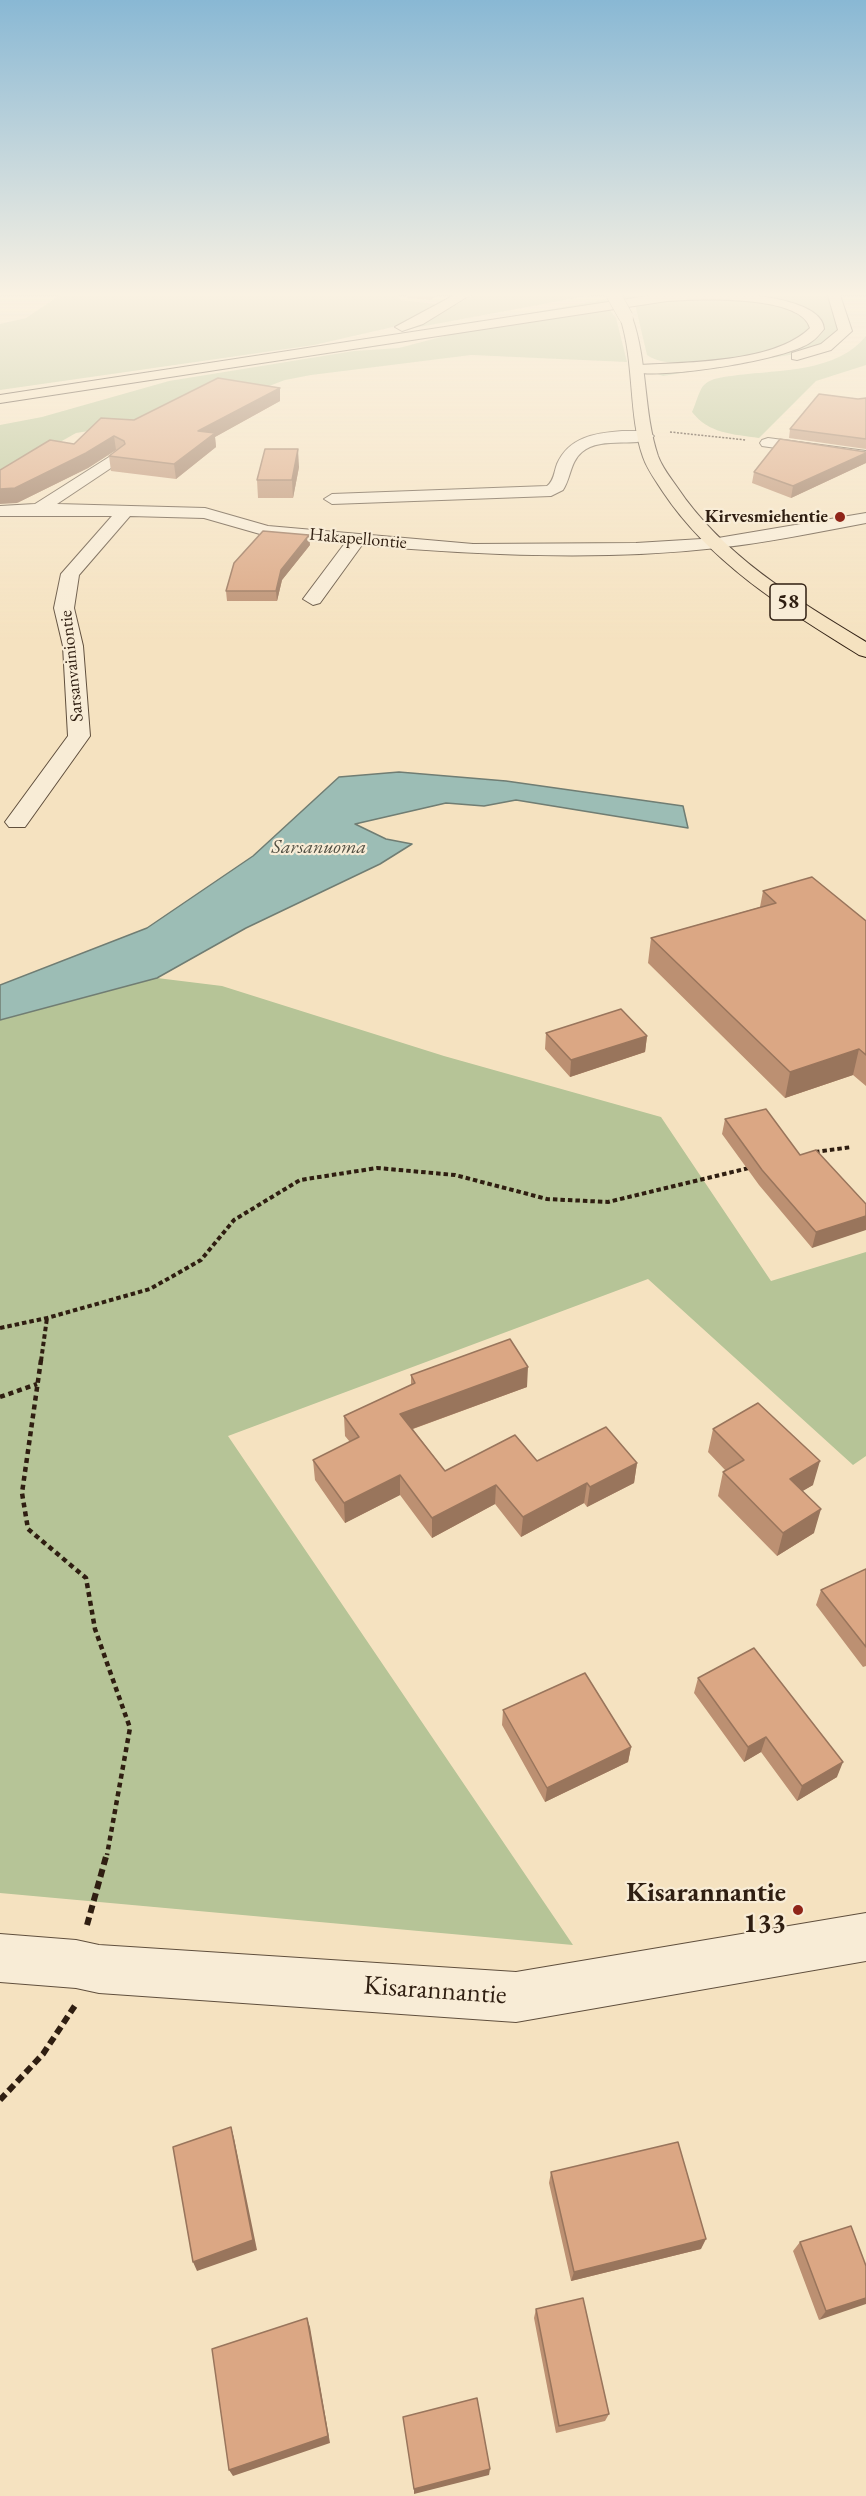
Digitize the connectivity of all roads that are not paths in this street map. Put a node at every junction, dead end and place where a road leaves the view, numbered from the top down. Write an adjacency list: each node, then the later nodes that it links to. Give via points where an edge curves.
1 (643, 408): 2 (main road, 58)
2 (645, 434): 6 (street, via 595,437 565,464 560,483 551,491); 12 (main road, 58, via 651,459 674,499)
3 (768, 443): 4 (street)
4 (866, 456)
5 (117, 457): 7 (street)
6 (332, 499)
7 (39, 509): 8 (street, Hakapellontie); 9 (street, Hakapellontie)
8 (0, 511)
9 (125, 512): 11 (street, Hakapellontie, via 205,513 267,531); 15 (street, Sarsanvainiontie, via 70,574 64,608 73,646 79,736)
10 (866, 518): 12 (street, Hakapellontie)
11 (356, 540): 12 (street, Hakapellontie, via 473,549); 13 (street)
12 (718, 543): 14 (main road, 58, via 792,605)
13 (313, 600)
14 (866, 651)
15 (17, 822)
16 (866, 1937): 17 (street, Kisarannantie, via 516,1997)
17 (0, 1958)

